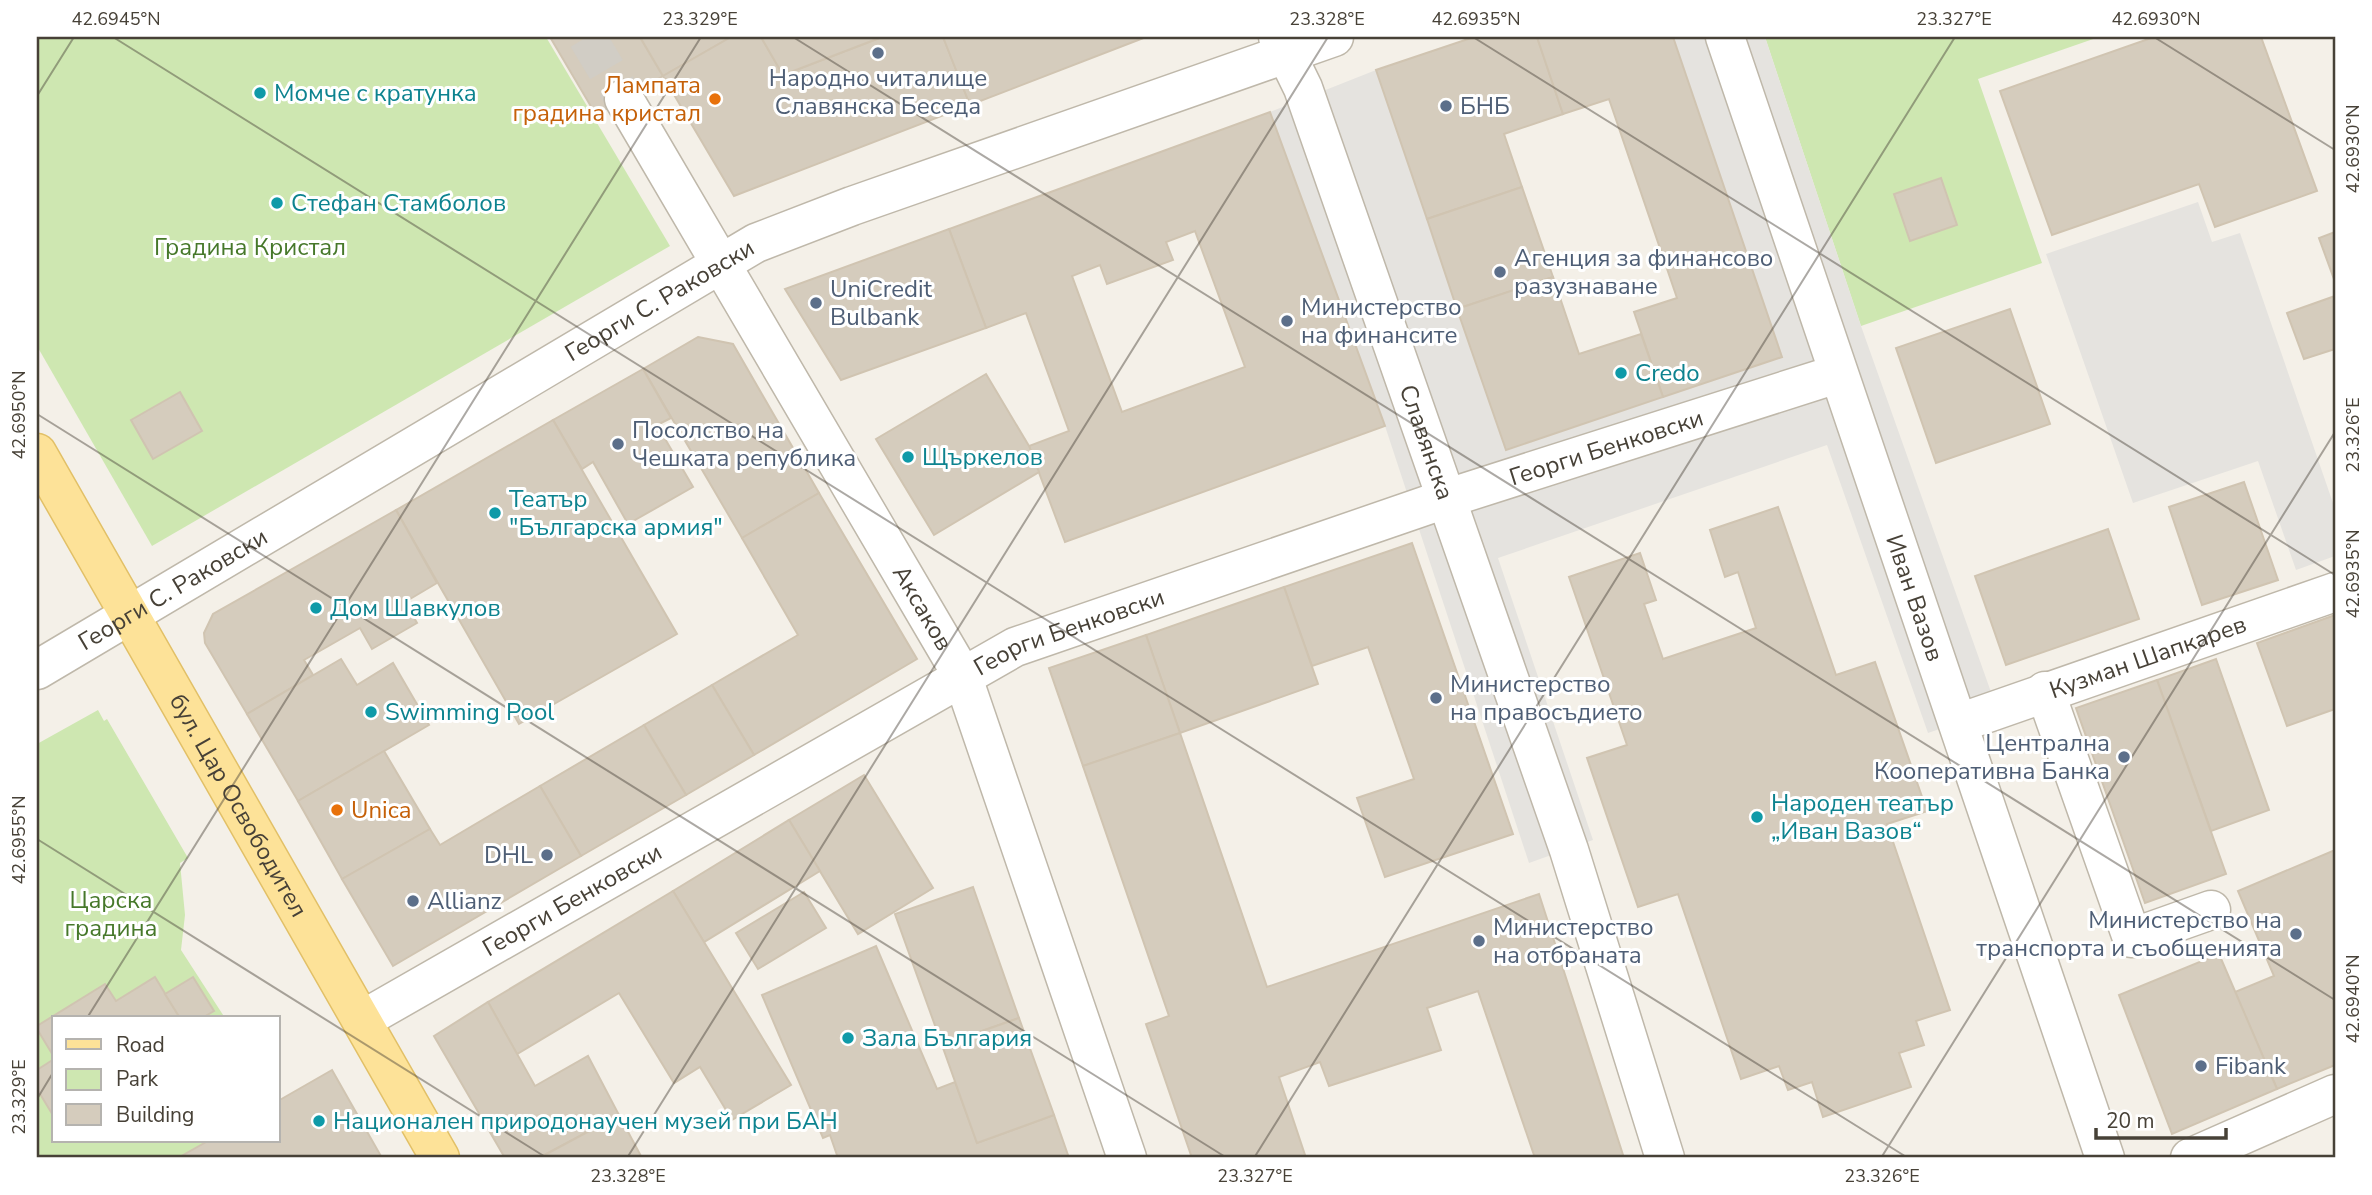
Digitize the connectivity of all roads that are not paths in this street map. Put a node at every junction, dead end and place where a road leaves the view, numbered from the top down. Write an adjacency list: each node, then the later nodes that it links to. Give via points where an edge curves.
1 (1335, 37): 3 (street, Георги С. Раковски)
2 (1725, 37): 6 (street, Иван Вазов)
3 (1282, 45): 5 (street, Георги С. Раковски, via 852,206); 8 (street, Славянска, via 1303,88)
4 (624, 99): 5 (street, Аксаков)
5 (721, 261): 10 (street, Георги С. Раковски); 12 (street, Аксаков)
6 (1837, 374): 8 (street, Георги Бенковски); 14 (street, Иван Вазов)
7 (37, 453): 10 (main road, бул. Цар Освободител)
8 (1448, 498): 12 (street, Георги Бенковски, via 1015,646); 20 (street, Славянска, via 1569,850)
9 (2335, 592): 13 (street, Кузман Шапкарев)
10 (130, 616): 11 (street, Георги С. Раковски); 16 (main road, бул. Цар Освободител)
11 (37, 670)
12 (962, 675): 16 (street, Георги Бенковски); 19 (street, Аксаков)
13 (2045, 691): 14 (street, Кузман Шапкарев); 15 (street, via 2132,938)
14 (1959, 723): 21 (street, Иван Вазов)
15 (2211, 910)
16 (362, 1020): 18 (main road, бул. Цар Освободител)
17 (2335, 1094): 22 (street)
18 (440, 1158)
19 (1127, 1158)
20 (1665, 1158)
21 (2105, 1158)
22 (2190, 1158)

